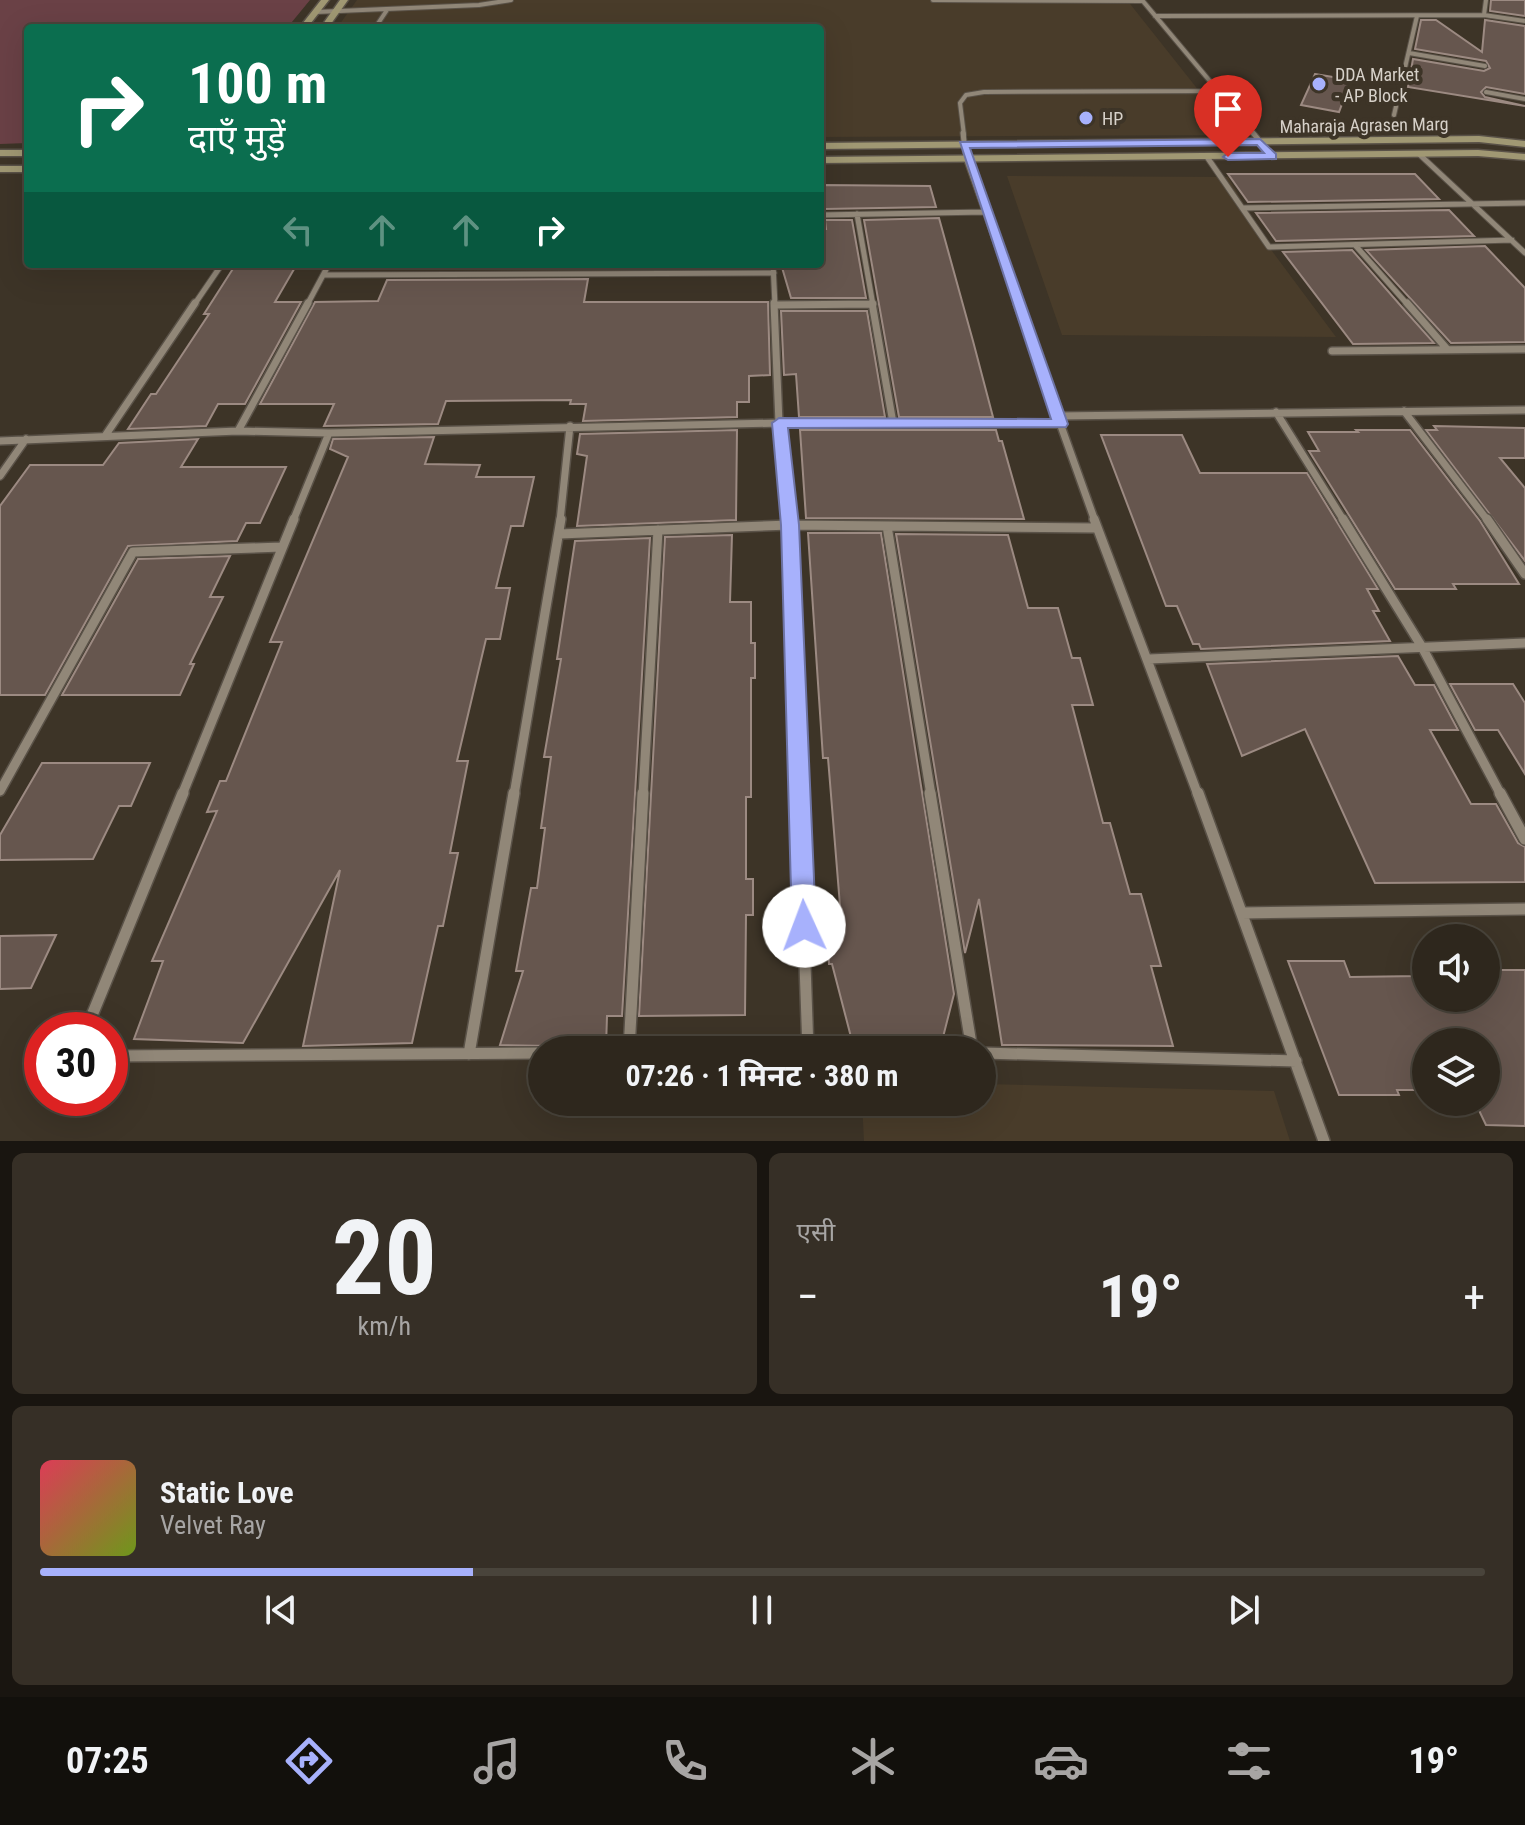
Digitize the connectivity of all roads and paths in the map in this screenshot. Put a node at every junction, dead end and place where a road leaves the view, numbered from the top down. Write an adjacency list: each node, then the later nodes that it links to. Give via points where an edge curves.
1 (325, 0): 10 (street)
2 (344, 0): 9 (street)
3 (511, 0): 8 (street)
4 (933, 0): 7 (street)
5 (1142, 0): 7 (street); 12 (street)
6 (1486, 0): 11 (street)
7 (1089, 1)
8 (387, 10): 9 (street); 17 (street)
9 (336, 11): 10 (street); 16 (street)
10 (316, 12): 15 (street)
11 (1484, 15): 13 (street); 14 (street)
12 (1155, 16): 13 (street); 20 (street)
13 (1417, 16): 18 (street)
14 (1525, 21)
15 (306, 24)
16 (327, 24)
17 (378, 24)
18 (1409, 53): 19 (street); 23 (street)
19 (1485, 66)
20 (1217, 91): 24 (street); 26 (street, via 966,95 960,103)
21 (1486, 92): 22 (street)
22 (1525, 99)
23 (1394, 115)
24 (1260, 142): 25 (street, Maharaja Agrasen Marg, via 1479,139); 26 (street, Maharaja Agrasen Marg); 31 (street)
25 (1525, 144)
26 (964, 145): 27 (street, Maharaja Agrasen Marg); 34 (street)
27 (824, 146)
28 (0, 153): 29 (street)
29 (24, 153)
30 (1419, 154): 31 (street, Maharaja Agrasen Marg); 33 (street, Maharaja Agrasen Marg); 39 (street)
31 (1272, 156): 32 (street, Maharaja Agrasen Marg)
32 (1207, 157): 34 (street, Maharaja Agrasen Marg); 40 (street)
33 (1525, 157)
34 (966, 158): 35 (street, Maharaja Agrasen Marg); 41 (street)
35 (824, 160)
36 (0, 169): 37 (street)
37 (24, 169)
38 (1525, 203): 39 (street)
39 (1474, 205): 40 (street); 44 (street)
40 (1242, 208): 45 (street, via 1269,247)
41 (985, 212): 42 (street); 60 (street)
42 (857, 214): 43 (street); 52 (street)
43 (824, 215)
44 (1518, 243): 45 (street); 46 (street)
45 (1355, 245): 54 (street)
46 (1525, 253)
47 (219, 268): 66 (street)
48 (327, 268): 51 (street)
49 (773, 268): 50 (street)
50 (774, 273): 51 (street); 53 (street)
51 (324, 275): 64 (street)
52 (873, 304): 53 (street); 62 (street)
53 (775, 305): 61 (street)
54 (1447, 349): 55 (street); 56 (street)
55 (1525, 349)
56 (1332, 351)
57 (1525, 410): 58 (street)
58 (1404, 411): 59 (street); 76 (street)
59 (1276, 412): 60 (street); 78 (street)
60 (1059, 420): 62 (street); 72 (street)
61 (779, 423): 62 (street); 63 (street); 70 (street)
62 (893, 423)
63 (570, 426): 65 (street); 74 (street)
64 (238, 431): 65 (street); 66 (street)
65 (329, 433): 75 (street)
66 (105, 436): 67 (street)
67 (26, 439): 68 (street); 69 (street)
68 (0, 441)
69 (0, 476)
70 (790, 525): 71 (street); 73 (street); 86 (street)
71 (887, 526): 72 (street); 87 (street)
72 (1097, 528): 79 (street)
73 (658, 530): 74 (street); 85 (street)
74 (559, 534): 90 (street)
75 (282, 547): 80 (street, via 133,552); 84 (street)
76 (1525, 574)
77 (1525, 643): 78 (street)
78 (1422, 647): 79 (street); 81 (street)
79 (1149, 659): 83 (street)
80 (0, 791)
81 (1525, 839)
82 (1525, 909): 83 (street)
83 (1242, 913): 92 (street)
84 (93, 1012)
85 (630, 1036)
86 (808, 1036)
87 (970, 1036)
88 (528, 1053): 90 (street)
89 (996, 1053): 92 (street)
90 (469, 1054): 91 (street)
91 (128, 1056)
92 (1296, 1061): 93 (street)
93 (1324, 1141)

